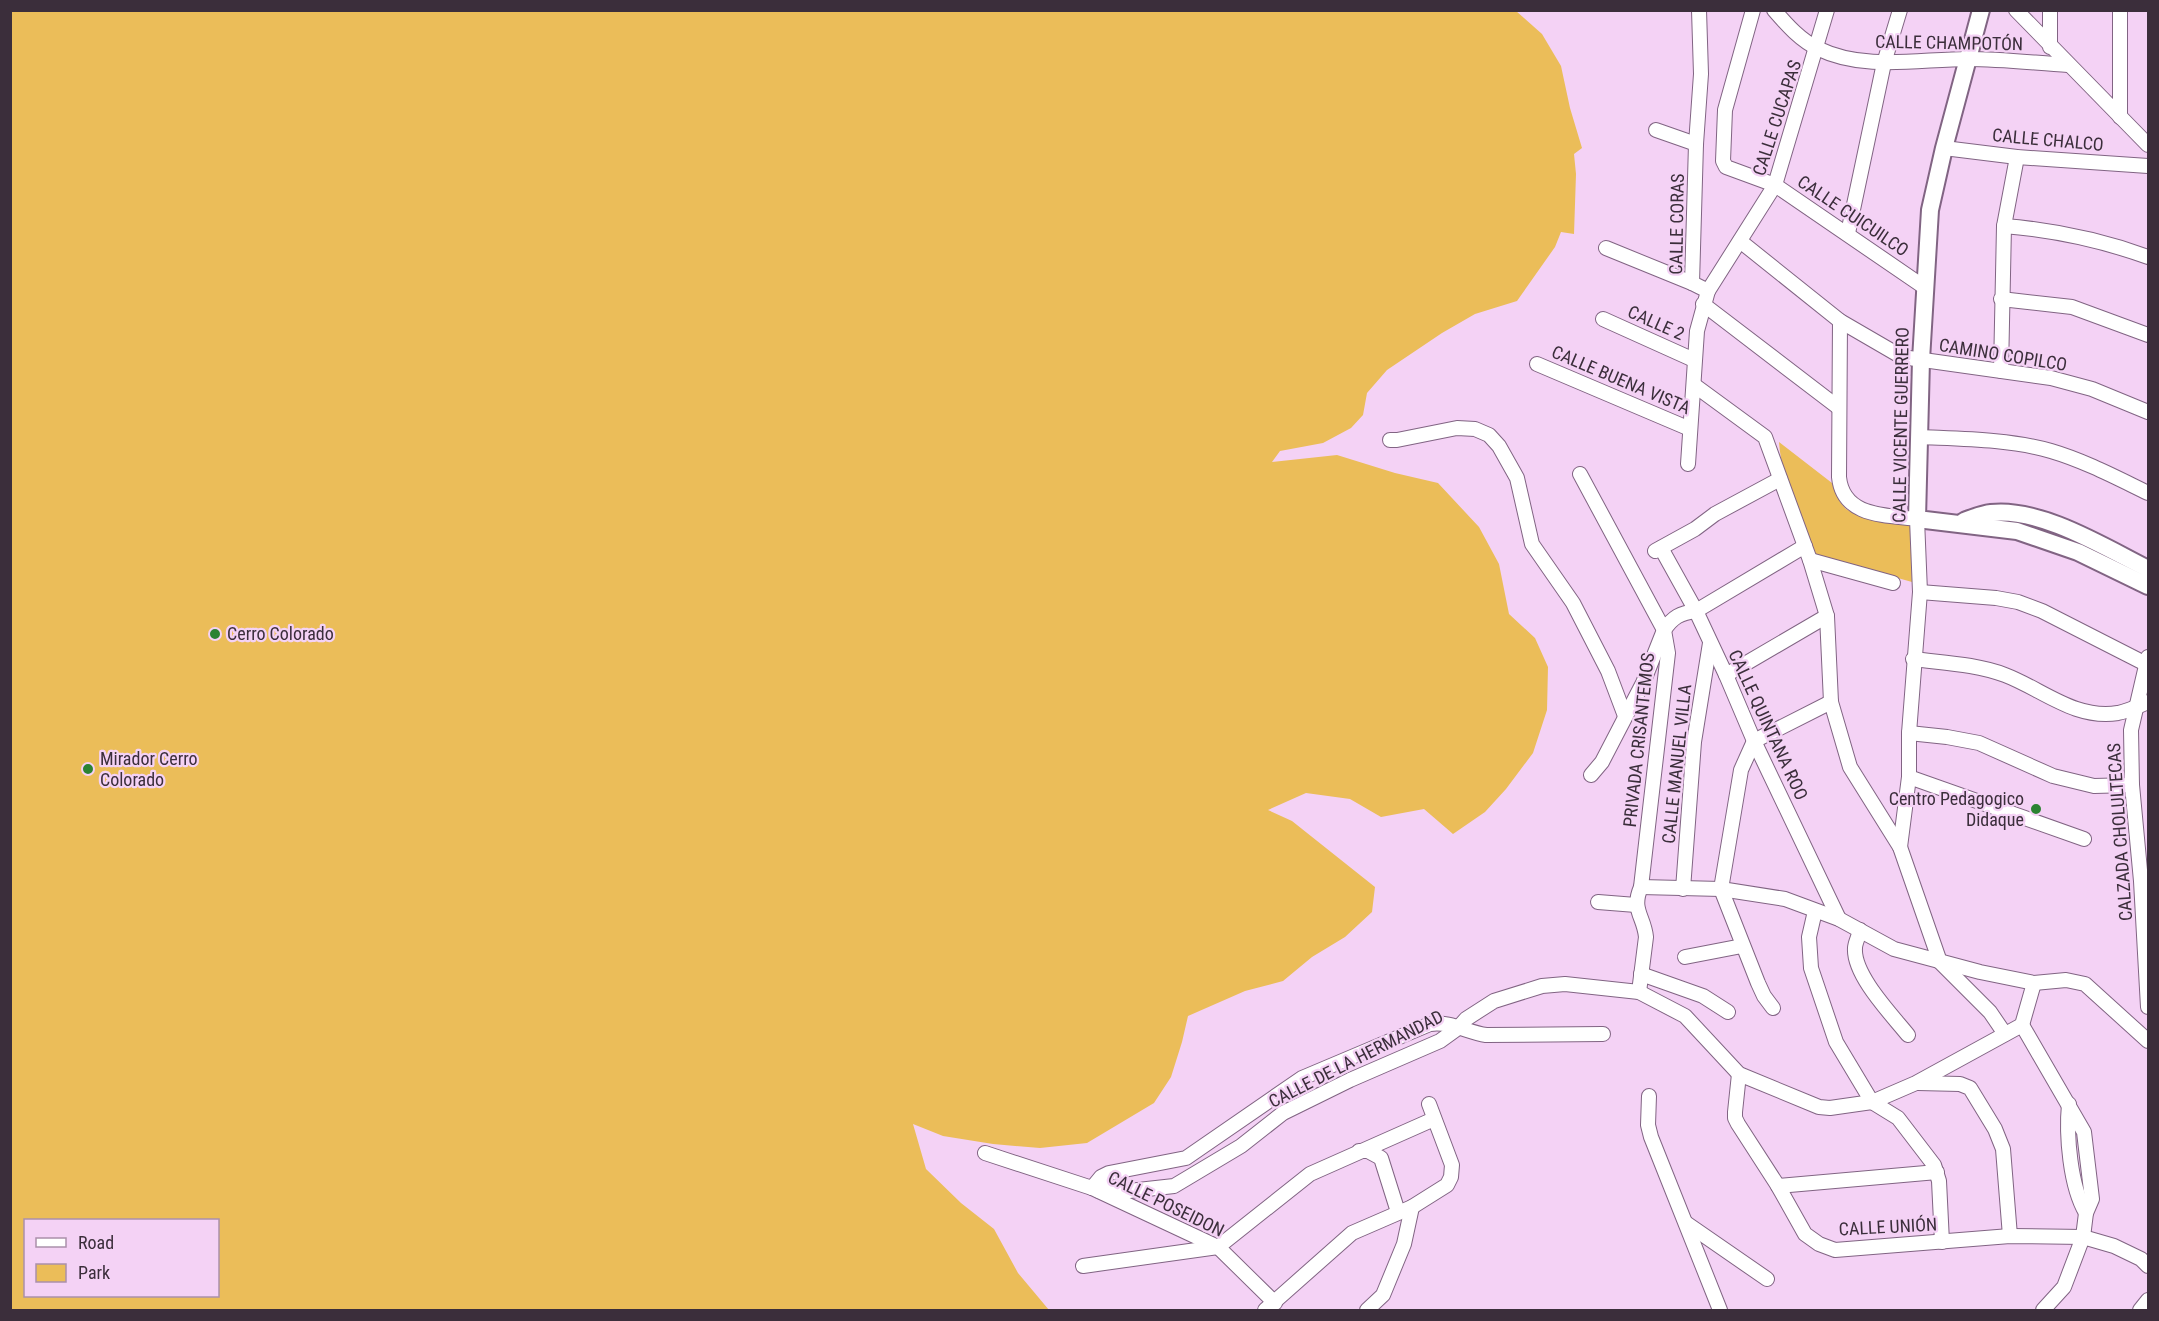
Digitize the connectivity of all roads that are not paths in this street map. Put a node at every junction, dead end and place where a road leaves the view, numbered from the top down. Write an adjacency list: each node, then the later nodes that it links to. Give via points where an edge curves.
1 (1699, 10): 17 (street, CALLE CORAS, via 1701,74)
2 (1753, 10): 22 (street, CALLE CUICUILCO, via 1725,110 1724,161 1726,167)
3 (1774, 10): 11 (street, CALLE CHAMPOTÓN)
4 (1827, 10): 11 (street, CALLE CUCAPAS)
5 (1900, 10): 13 (street)
6 (1981, 10): 12 (main road, CALLE VICENTE GUERRERO)
7 (2016, 10): 10 (street)
8 (2049, 10): 10 (street)
9 (2120, 10): 15 (street)
10 (2050, 47): 14 (street)
11 (1817, 49): 13 (street, CALLE CHAMPOTÓN); 22 (street, CALLE CUCAPAS)
12 (1968, 59): 13 (street, CALLE CHAMPOTÓN); 14 (street, CALLE CHAMPOTÓN); 19 (main road, CALLE VICENTE GUERRERO)
13 (1884, 63): 24 (street)
14 (2068, 64): 15 (street)
15 (2120, 117): 18 (street)
16 (1656, 130): 17 (street)
17 (1696, 144): 28 (street, CALLE CORAS)
18 (2148, 145)
19 (1944, 148): 20 (street, CALLE CHALCO); 29 (main road, CALLE VICENTE GUERRERO, via 1930,210)
20 (2017, 157): 21 (street, CALLE CHALCO); 23 (street)
21 (2148, 166)
22 (1775, 185): 24 (street, CALLE CUICUILCO); 25 (street, CALLE CUCAPAS)
23 (2004, 226): 27 (street, via 2090,238); 31 (street)
24 (1848, 233): 29 (street, CALLE CUICUILCO)
25 (1740, 241): 30 (street, CALLE CUCAPAS); 33 (street, CAMINO COPILCO)
26 (1606, 248): 28 (street)
27 (2148, 257)
28 (1692, 283): 30 (street, CALLE CORAS)
29 (1924, 287): 36 (main road, CALLE VICENTE GUERRERO)
30 (1706, 297): 35 (street); 40 (street, CALLE CORAS)
31 (2001, 299): 34 (street, via 2073,307); 38 (street)
32 (1603, 319): 35 (street, CALLE 2)
33 (1840, 321): 36 (street, CAMINO COPILCO, via 1902,357); 40 (street)
34 (2148, 335)
35 (1694, 360): 39 (street)
36 (1921, 360): 38 (street, CAMINO COPILCO); 43 (main road, CALLE VICENTE GUERRERO)
37 (1537, 364): 42 (street, CALLE BUENA VISTA)
38 (2001, 371): 41 (street, CAMINO COPILCO, via 2070,382)
39 (1694, 385): 42 (street); 47 (street, via 1765,437)
40 (1839, 408): 49 (street, via 1839,477 1847,500 1871,512)
41 (2148, 412)
42 (1690, 429): 45 (street)
43 (1919, 436): 48 (street, via 2051,451); 49 (main road, CALLE VICENTE GUERRERO)
44 (1390, 440): 66 (street, via 1457,428 1475,429 1489,435 1499,446 1517,478 1532,544 1573,603 1608,671)
45 (1688, 464)
46 (1580, 474): 59 (street, PRIVADA CRISANTEMOS)
47 (1780, 479): 51 (street); 57 (street, CALLE QUINTANA ROO, via 1658,549)
48 (2148, 493)
49 (1917, 519): 50 (main road); 56 (street, CALLE VICENTE GUERRERO)
50 (1960, 522): 53 (main road, via 1989,513 2033,518 2080,534); 55 (main road, via 2040,538)
51 (1805, 546): 52 (street); 57 (street)
52 (1810, 560): 54 (street); 58 (street)
53 (2148, 569)
54 (1893, 583)
55 (2148, 586)
56 (1920, 592): 61 (street, CALLE VICENTE GUERRERO); 62 (street, via 2018,602)
57 (1696, 611): 59 (street, via 1676,616); 60 (street, CALLE QUINTANA ROO)
58 (1827, 616): 63 (street); 64 (street)
59 (1664, 630): 66 (street); 75 (street, PRIVADA CRISANTEMOS, via 1668,652)
60 (1710, 643): 63 (street, CALLE QUINTANA ROO); 76 (street, CALLE MANUEL VILLA, via 1694,742)
61 (1913, 659): 65 (street, via 1987,669 2087,712 2118,713); 67 (street, CALLE VICENTE GUERRERO)
62 (2147, 660): 65 (street, CALZADA CHOLULTECAS)
63 (1726, 675): 68 (street, CALLE QUINTANA ROO)
64 (1831, 702): 68 (street); 73 (street, via 1850,767)
65 (2142, 705): 71 (street, CALZADA CHOLULTECAS, via 2132,730)
66 (1625, 716): 69 (street)
67 (1909, 734): 70 (street, CALLE VICENTE GUERRERO); 71 (street, via 1979,743 2053,776 2094,786)
68 (1754, 741): 77 (street, via 1741,770); 81 (street, CALLE QUINTANA ROO)
69 (1591, 776)
70 (1909, 777): 72 (street); 73 (street, CALLE VICENTE GUERRERO)
71 (2132, 785): 74 (street, CALZADA CHOLULTECAS)
72 (2084, 838)
73 (1900, 847): 85 (street)
74 (2145, 881): 89 (street, CALZADA CHOLULTECAS)
75 (1641, 887): 76 (street); 79 (street)
76 (1683, 889): 77 (street)
77 (1720, 889): 80 (street, via 1785,899); 83 (street)
78 (1598, 902): 79 (street)
79 (1636, 904): 86 (street, via 1645,929)
80 (1815, 911): 81 (street); 103 (street, via 1809,937 1811,968 1836,1042)
81 (1839, 919): 82 (street)
82 (1860, 930): 85 (street, via 1894,949); 96 (street, via 1855,948 1863,977)
83 (1742, 946): 84 (street); 90 (street)
84 (1685, 957)
85 (1940, 962): 87 (street); 95 (street, via 1990,1012)
86 (1641, 975): 88 (street); 91 (street, via 1702,996)
87 (2034, 983): 93 (street); 97 (street, via 2066,980 2085,984)
88 (1639, 992): 92 (street, CALLE DE LA HERMANDAD, via 1565,984 1542,986 1494,1001); 99 (street, via 1685,1016)
89 (2148, 1007)
90 (1773, 1008)
91 (1728, 1012)
92 (1462, 1023): 94 (street, via 1469,1032 1486,1035); 98 (street, via 1431,1024); 100 (street, CALLE DE LA HERMANDAD, via 1440,1041)
93 (2022, 1025): 95 (street); 115 (street, via 2084,1132 2092,1199)
94 (1603, 1034)
95 (2005, 1034): 101 (street)
96 (1908, 1035)
97 (2148, 1041)
98 (1341, 1063): 100 (street); 110 (street, via 1302,1078 1186,1158 1109,1173 1101,1177)
99 (1739, 1074): 103 (street, via 1819,1107); 109 (street, CALLE UNIÓN, via 1735,1118)
100 (1350, 1080): 110 (street, CALLE DE LA HERMANDAD, via 1283,1113 1240,1146 1174,1186)
101 (1916, 1083): 103 (street); 114 (street, via 1960,1084 1970,1088 1995,1129 2002,1149)
102 (1649, 1096): 113 (street, via 1649,1130)
103 (1872, 1102): 108 (street, via 1898,1118)
104 (1428, 1104): 105 (street)
105 (1434, 1119): 106 (street); 111 (street, via 1452,1165 1451,1177 1447,1185)
106 (1359, 1151): 112 (street, via 1382,1158); 117 (street, via 1310,1174)
107 (985, 1153): 110 (street)
108 (1937, 1172): 109 (street); 116 (street)
109 (1778, 1186): 116 (street, CALLE UNIÓN, via 1805,1234 1835,1250)
110 (1096, 1190): 117 (street, CALLE POSEIDON)
111 (1412, 1207): 112 (street); 124 (street, via 1404,1244 1383,1294)
112 (1398, 1212): 123 (street, via 1352,1233)
113 (1686, 1223): 120 (street); 122 (street)
114 (2010, 1236): 115 (street, CALLE UNIÓN); 116 (street, CALLE UNIÓN)
115 (2083, 1237): 119 (street, CALLE UNIÓN, via 2114,1246); 125 (street, via 2064,1287)
116 (1942, 1242)
117 (1218, 1247): 118 (street); 123 (street, CALLE POSEIDON)
118 (1083, 1266)
119 (2148, 1266)
120 (1767, 1279)
121 (2148, 1300): 126 (street)
122 (1718, 1306)
123 (1270, 1307)
124 (1367, 1311)
125 (2043, 1311)
126 (2140, 1311)

